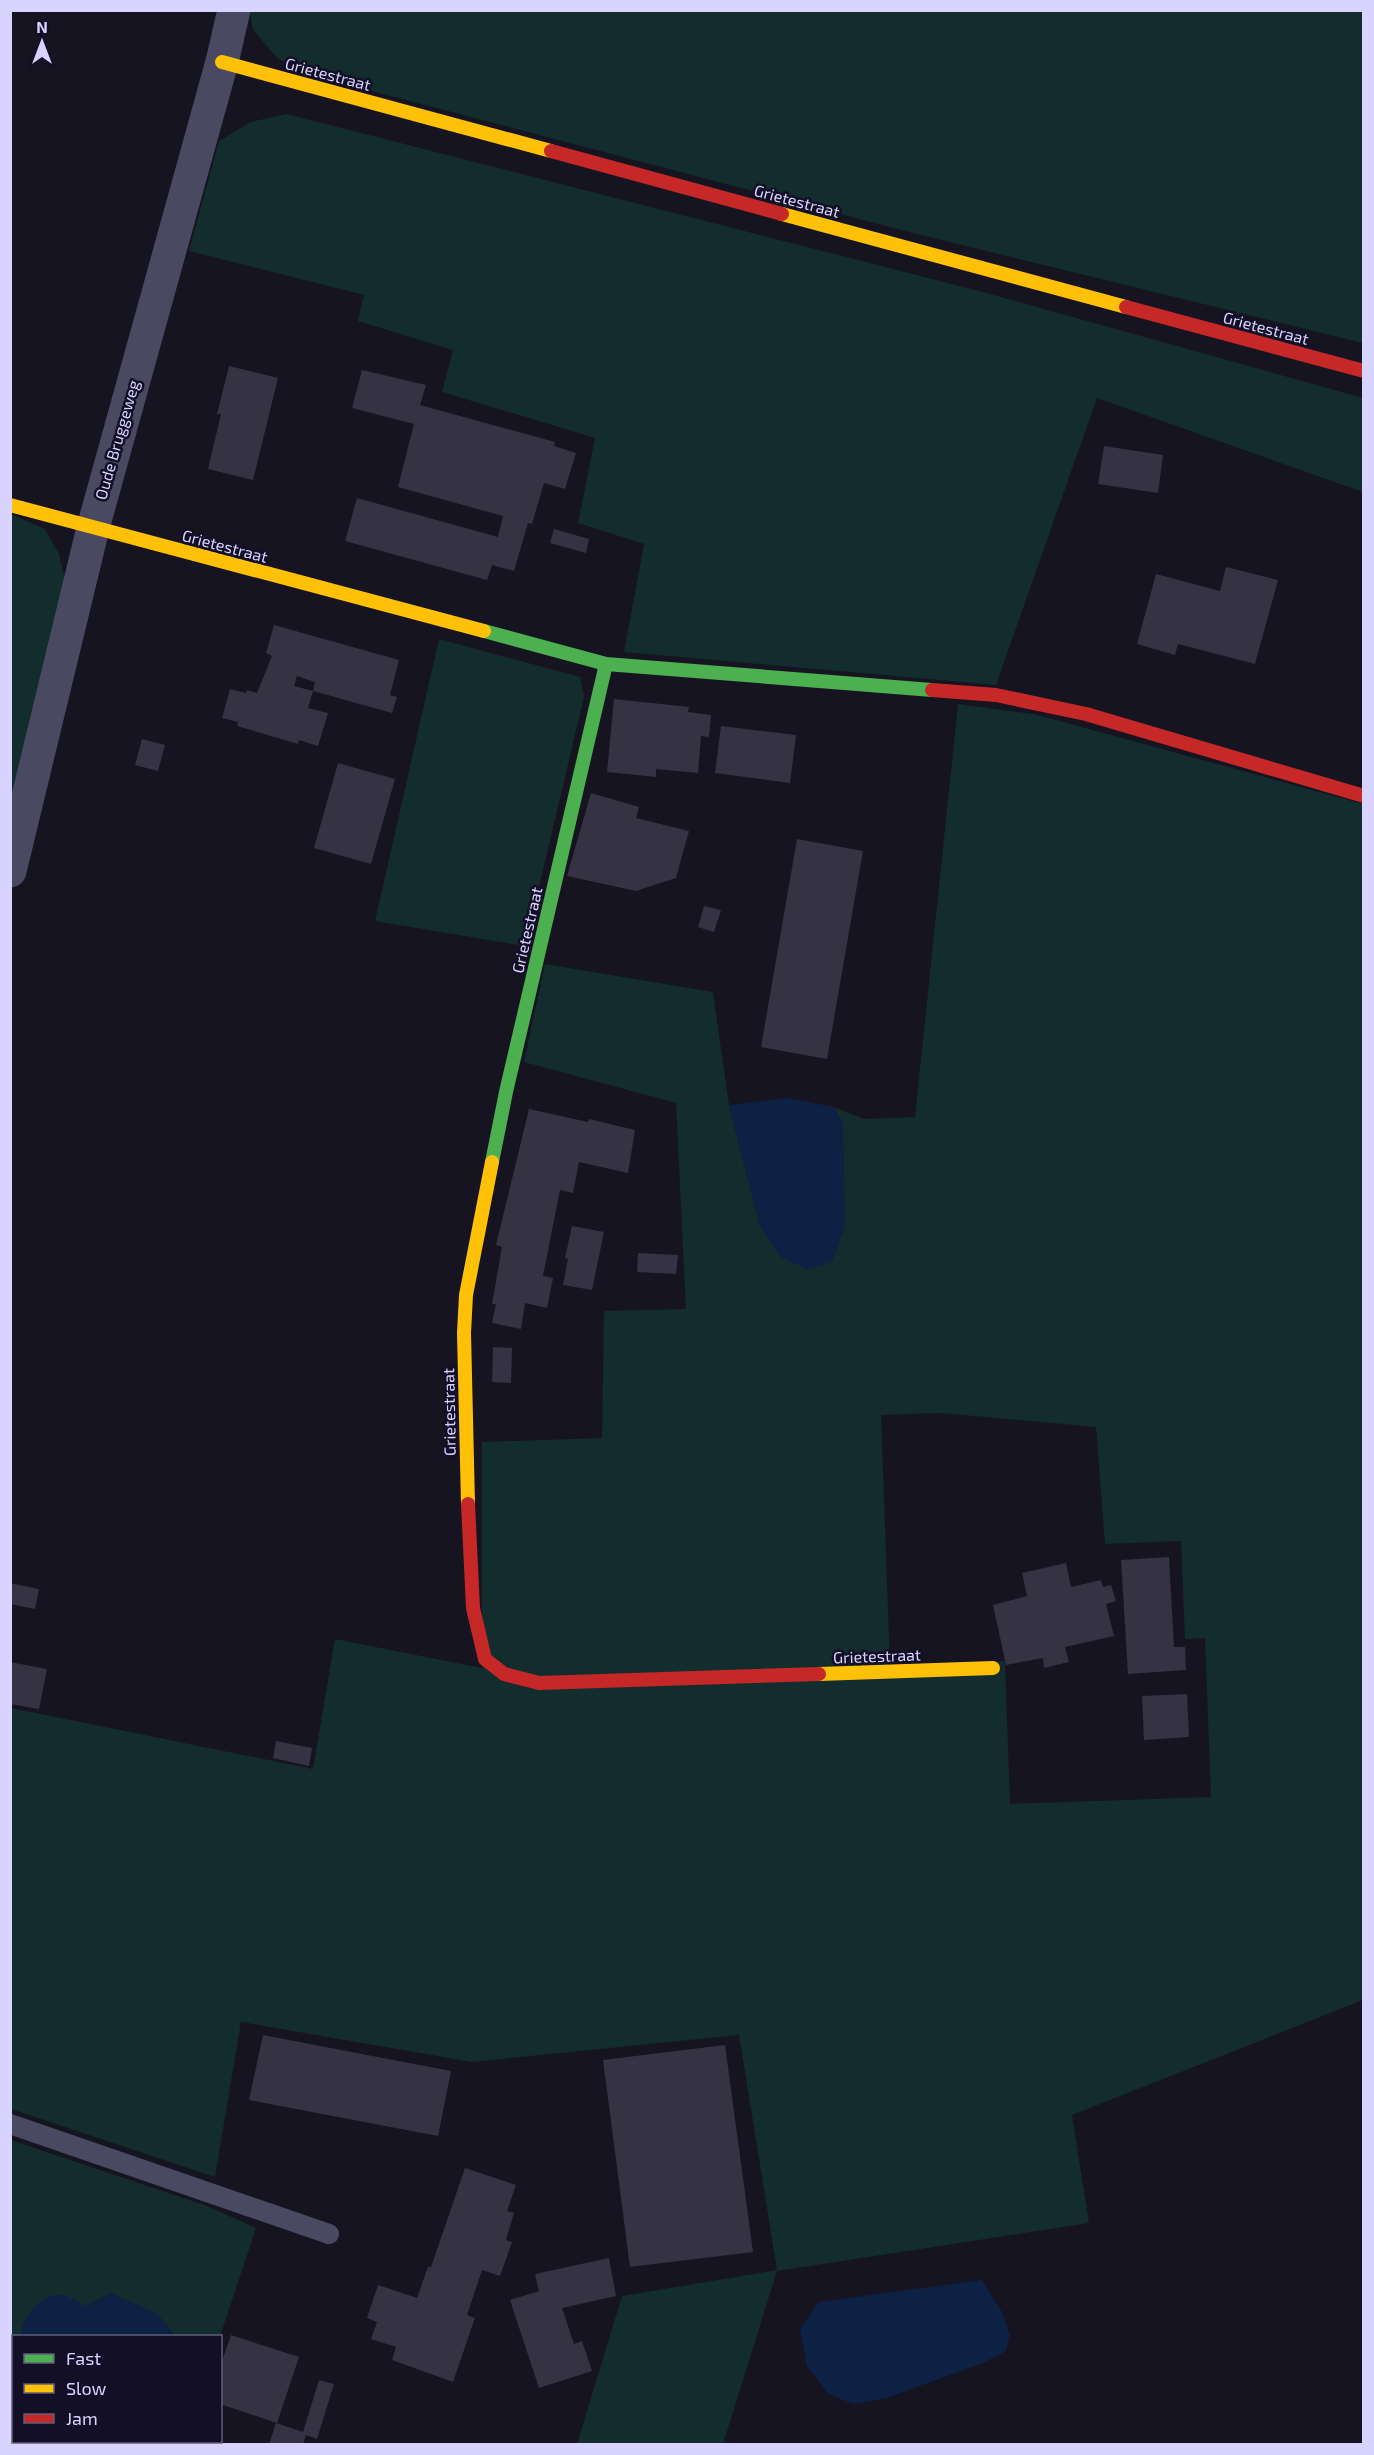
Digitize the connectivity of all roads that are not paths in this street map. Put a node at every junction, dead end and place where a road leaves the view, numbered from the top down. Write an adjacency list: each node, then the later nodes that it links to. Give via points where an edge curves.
1 (234, 10): 2 (street, Oude Bruggeweg)
2 (222, 62): 3 (street, Grietestraat); 5 (street, Oude Bruggeweg)
3 (1364, 371)
4 (10, 505): 5 (street, Grietestraat)
5 (93, 528): 6 (street, Grietestraat); 8 (street, Oude Bruggeweg)
6 (606, 664): 7 (street, Grietestraat, via 996,695 1086,714); 9 (street, Grietestraat, via 506,1092 466,1295 466,1453 473,1608 485,1659 504,1674 539,1683)
7 (1364, 796)
8 (10, 872)
9 (993, 1668)
10 (10, 2124): 11 (lane)
11 (329, 2234)

